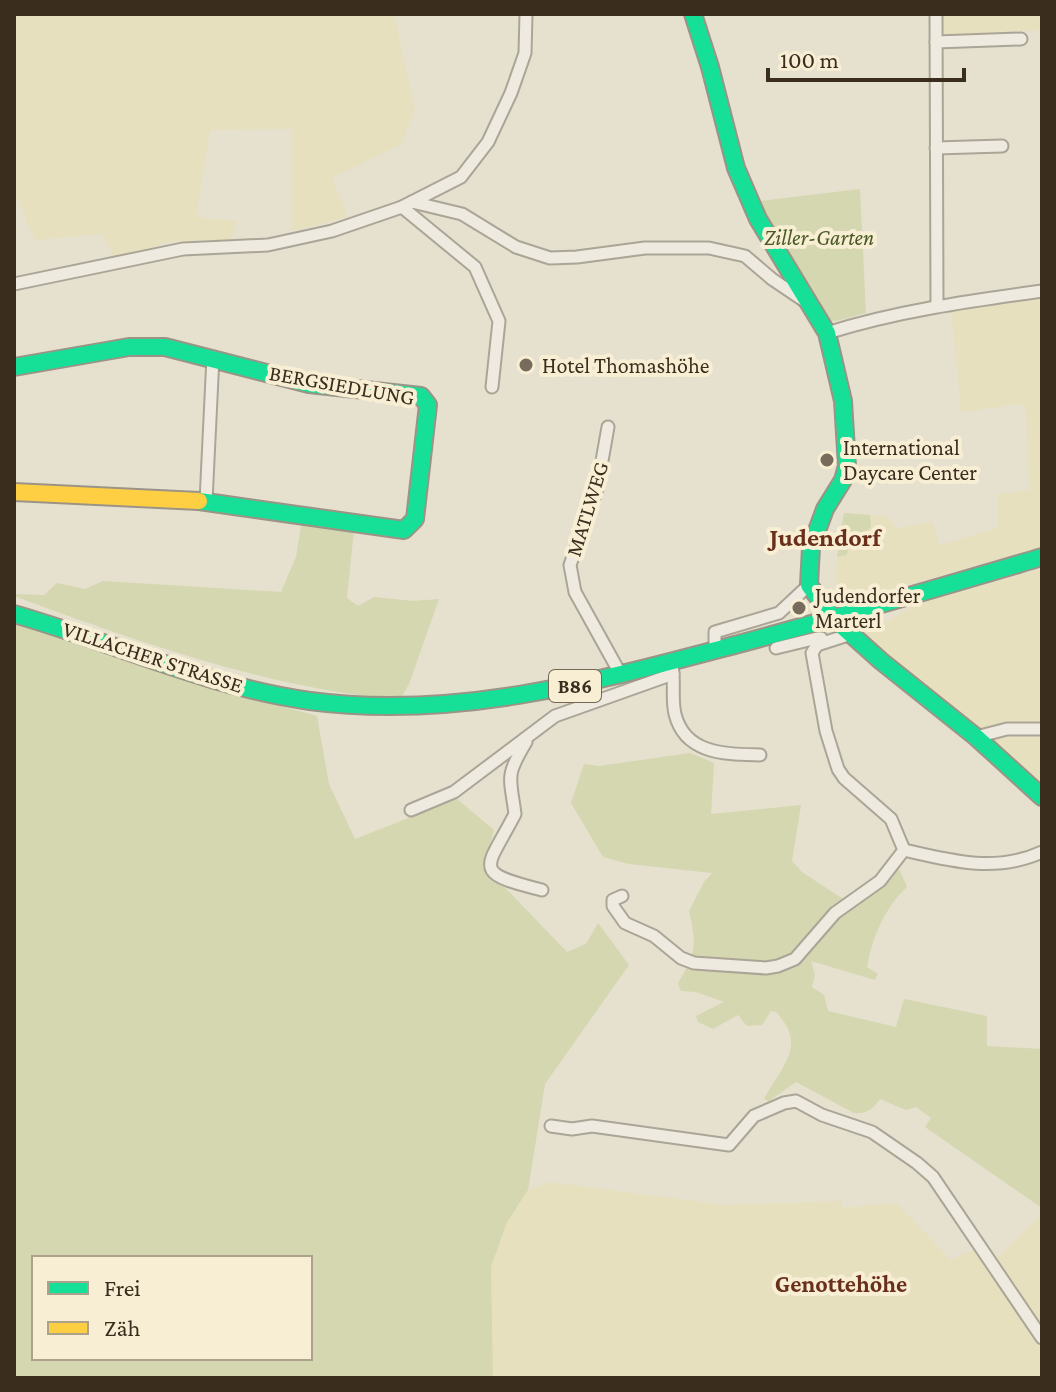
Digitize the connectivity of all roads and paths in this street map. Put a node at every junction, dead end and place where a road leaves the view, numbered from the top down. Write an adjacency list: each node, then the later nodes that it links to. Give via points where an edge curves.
1 (526, 14): 8 (street, via 525,53 488,142 461,177)
2 (693, 14): 11 (street, via 736,168 758,219)
3 (936, 14): 5 (street)
4 (1021, 39): 5 (street)
5 (936, 42): 7 (street)
6 (1002, 146): 7 (street)
7 (936, 148): 12 (street)
8 (407, 204): 9 (street, via 332,231 276,243 183,249); 11 (street, via 462,214 516,247 550,258 661,248 709,248 745,256); 16 (street, via 475,267 499,321)
9 (14, 284)
10 (1042, 291): 12 (street)
11 (807, 302): 13 (street)
12 (937, 306): 13 (street)
13 (827, 333): 21 (street, via 843,401 847,466 811,547)
14 (213, 357): 15 (street, BERGSIEDLUNG, via 165,347 129,347); 19 (street); 19 (street, BERGSIEDLUNG, via 309,384 421,396 428,405 415,519 404,530)
15 (14, 367)
16 (492, 387)
17 (608, 427): 29 (street, MATLWEG, via 597,489 570,565 575,592)
18 (14, 492): 19 (street, BERGSIEDLUNG)
19 (206, 501)
20 (1042, 557): 23 (street, VILLACHER STRASSE / B86)
21 (809, 585): 23 (street); 27 (street, via 779,613 715,632)
22 (14, 614): 29 (street, VILLACHER STRASSE / B86, via 72,629 230,686 309,701 450,705)
23 (833, 618): 24 (street); 27 (street, VILLACHER STRASSE / B86)
24 (851, 634): 25 (street); 32 (street)
25 (823, 643): 26 (street, via 817,638); 36 (street, via 812,653 838,769 891,819)
26 (776, 648)
27 (715, 651): 28 (street, VILLACHER STRASSE / B86)
28 (673, 668): 29 (street, VILLACHER STRASSE / B86); 31 (street, via 555,716); 33 (street, via 675,714 686,735 717,754)
29 (621, 675)
30 (1042, 729): 32 (street, via 1007,729)
31 (531, 735): 35 (street, via 454,792); 38 (street, via 509,779 515,814 489,863 506,881)
32 (976, 737): 34 (street)
33 (760, 755)
34 (1042, 797)
35 (411, 810)
36 (904, 850): 37 (street, via 981,865 1017,863); 39 (street, via 880,881 835,913 795,959 766,968 681,958 654,936 625,923 613,906 613,900)
37 (1042, 852)
38 (542, 890)
39 (622, 896)
40 (551, 1126): 41 (street, via 592,1126 729,1145 754,1116 796,1101 864,1129 933,1177)
41 (1042, 1338)

